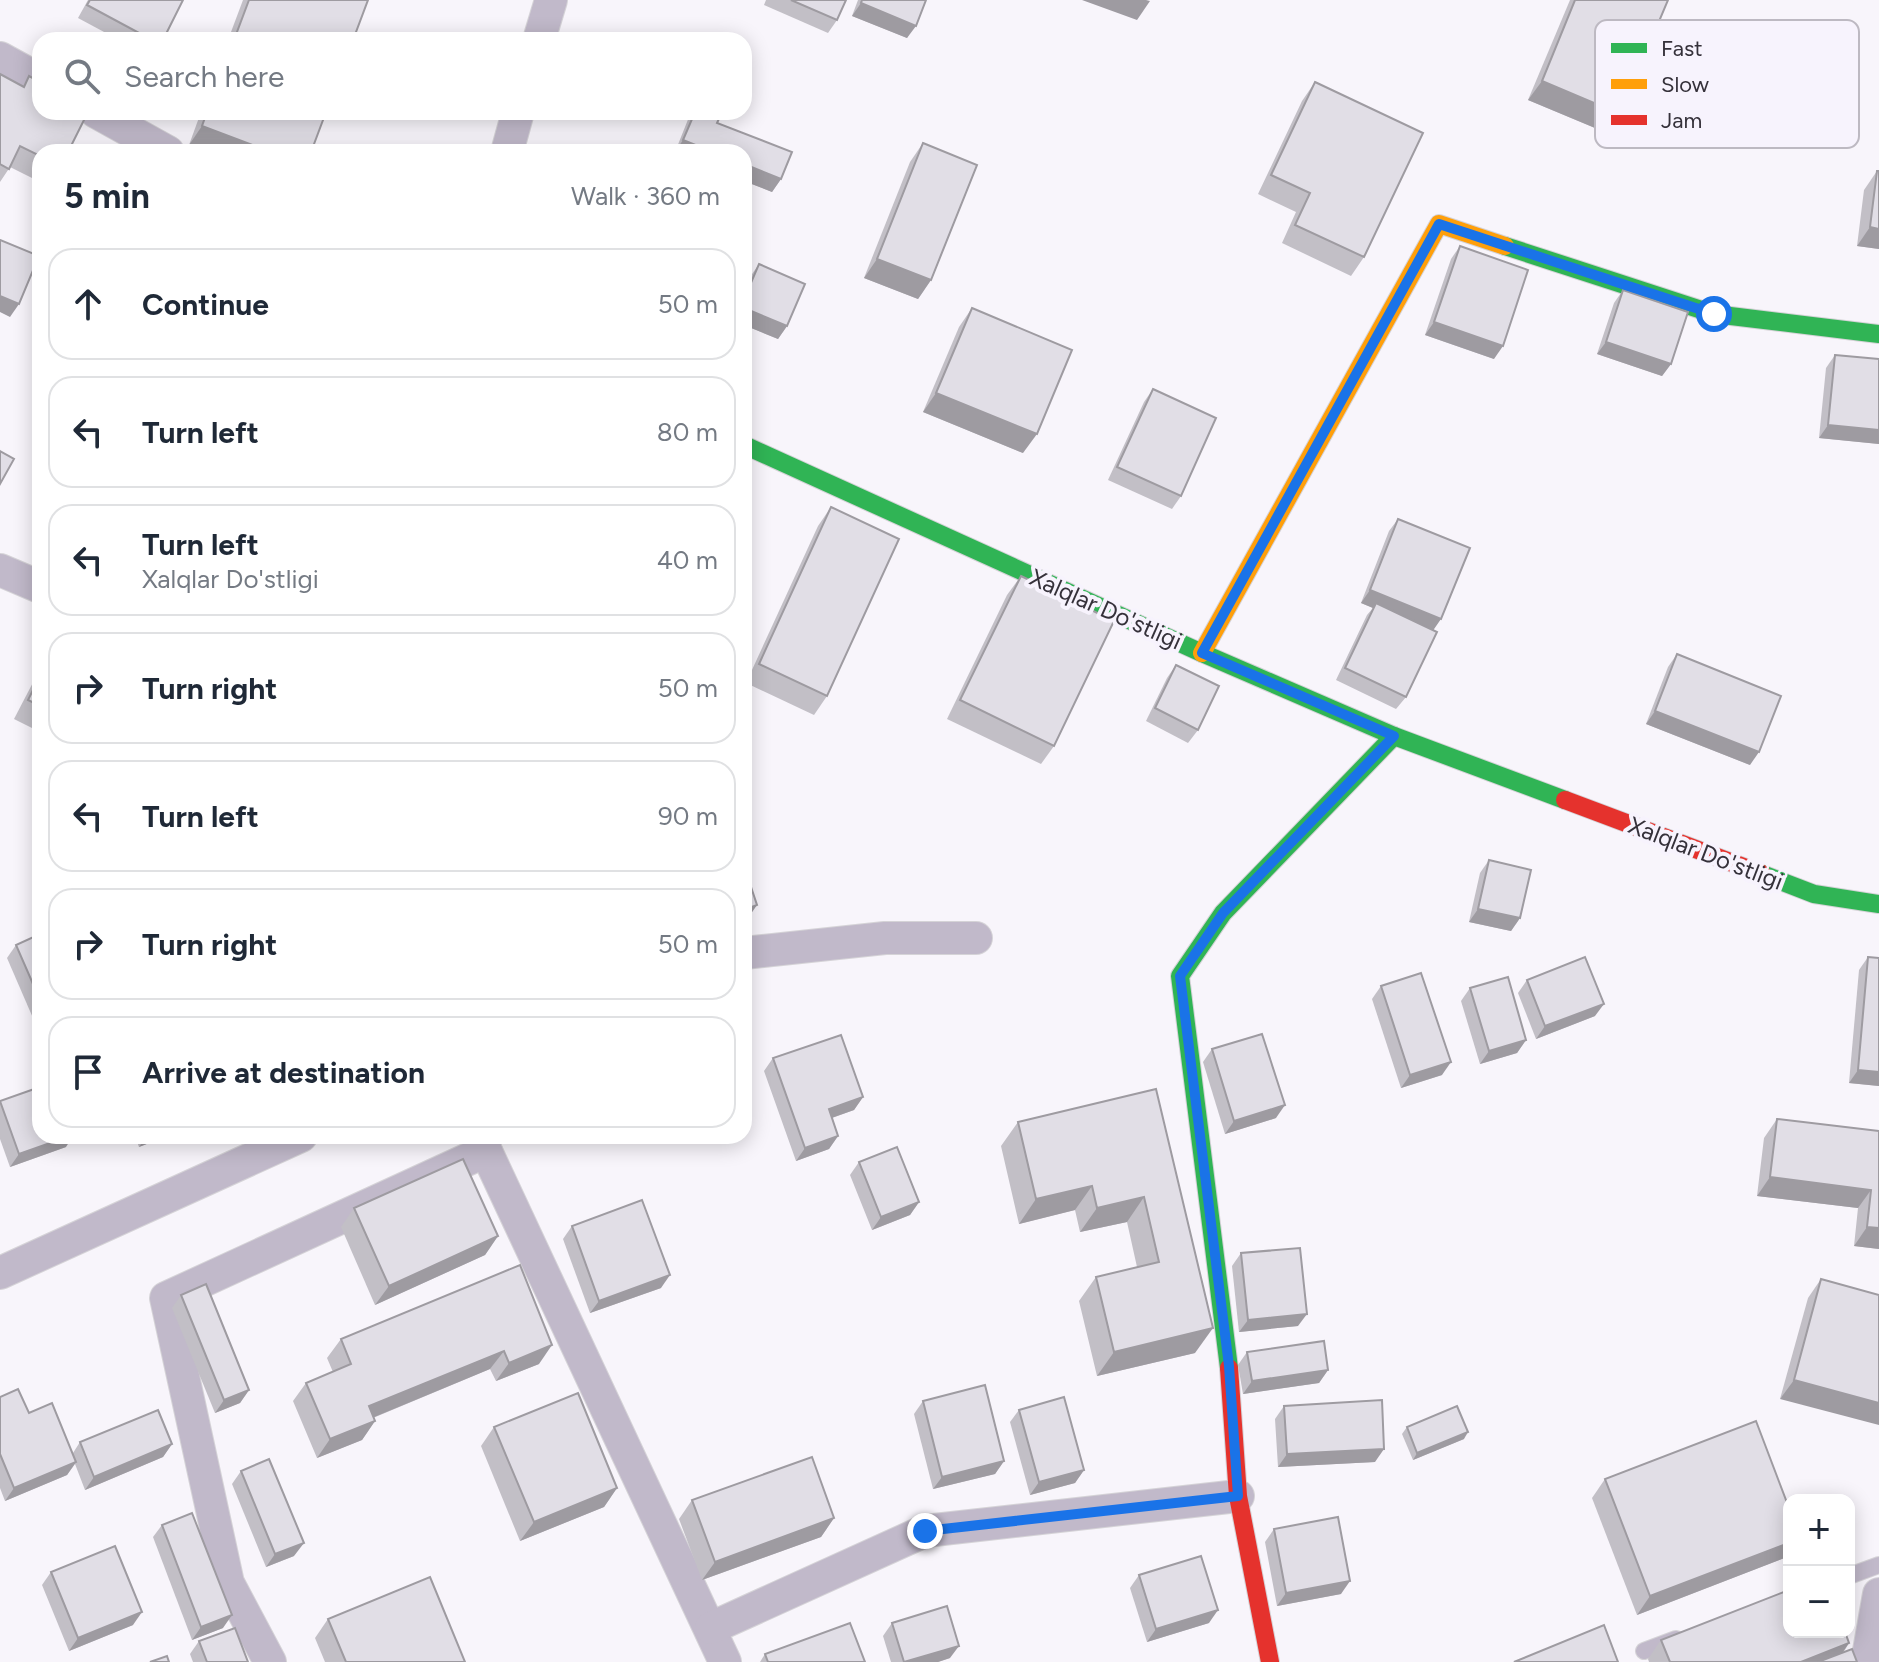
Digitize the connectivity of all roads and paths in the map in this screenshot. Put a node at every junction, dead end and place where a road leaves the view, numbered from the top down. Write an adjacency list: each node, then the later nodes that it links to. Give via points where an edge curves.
1 (551, 0): 2 (street)
2 (541, 32)
3 (0, 58): 4 (street)
4 (32, 76)
5 (110, 120): 7 (street)
6 (516, 120): 8 (street)
7 (154, 144)
8 (509, 144)
9 (1879, 334): 13 (street, via 1714,314 1439,224)
10 (752, 449): 13 (street, Xalqlar Do'stligi)
11 (0, 570): 12 (street)
12 (32, 584)
13 (1202, 653): 14 (street, Xalqlar Do'stligi)
14 (1394, 736): 15 (street, Xalqlar Do'stligi, via 1814,894); 21 (street, via 1223,913 1180,976 1229,1366)
15 (1879, 904)
16 (976, 938): 17 (street, via 885,938)
17 (752, 952)
18 (283, 1144): 20 (street)
19 (482, 1144): 25 (street); 28 (street, via 166,1298 228,1583)
20 (0, 1273)
21 (1238, 1496): 25 (street, via 925,1531); 30 (street)
22 (1879, 1565): 23 (lane)
23 (1855, 1574)
24 (1879, 1594): 31 (street)
25 (711, 1628): 29 (street)
26 (1688, 1635): 27 (lane)
27 (1644, 1651)
28 (270, 1662)
29 (725, 1662)
30 (1270, 1662)
31 (1867, 1662)

